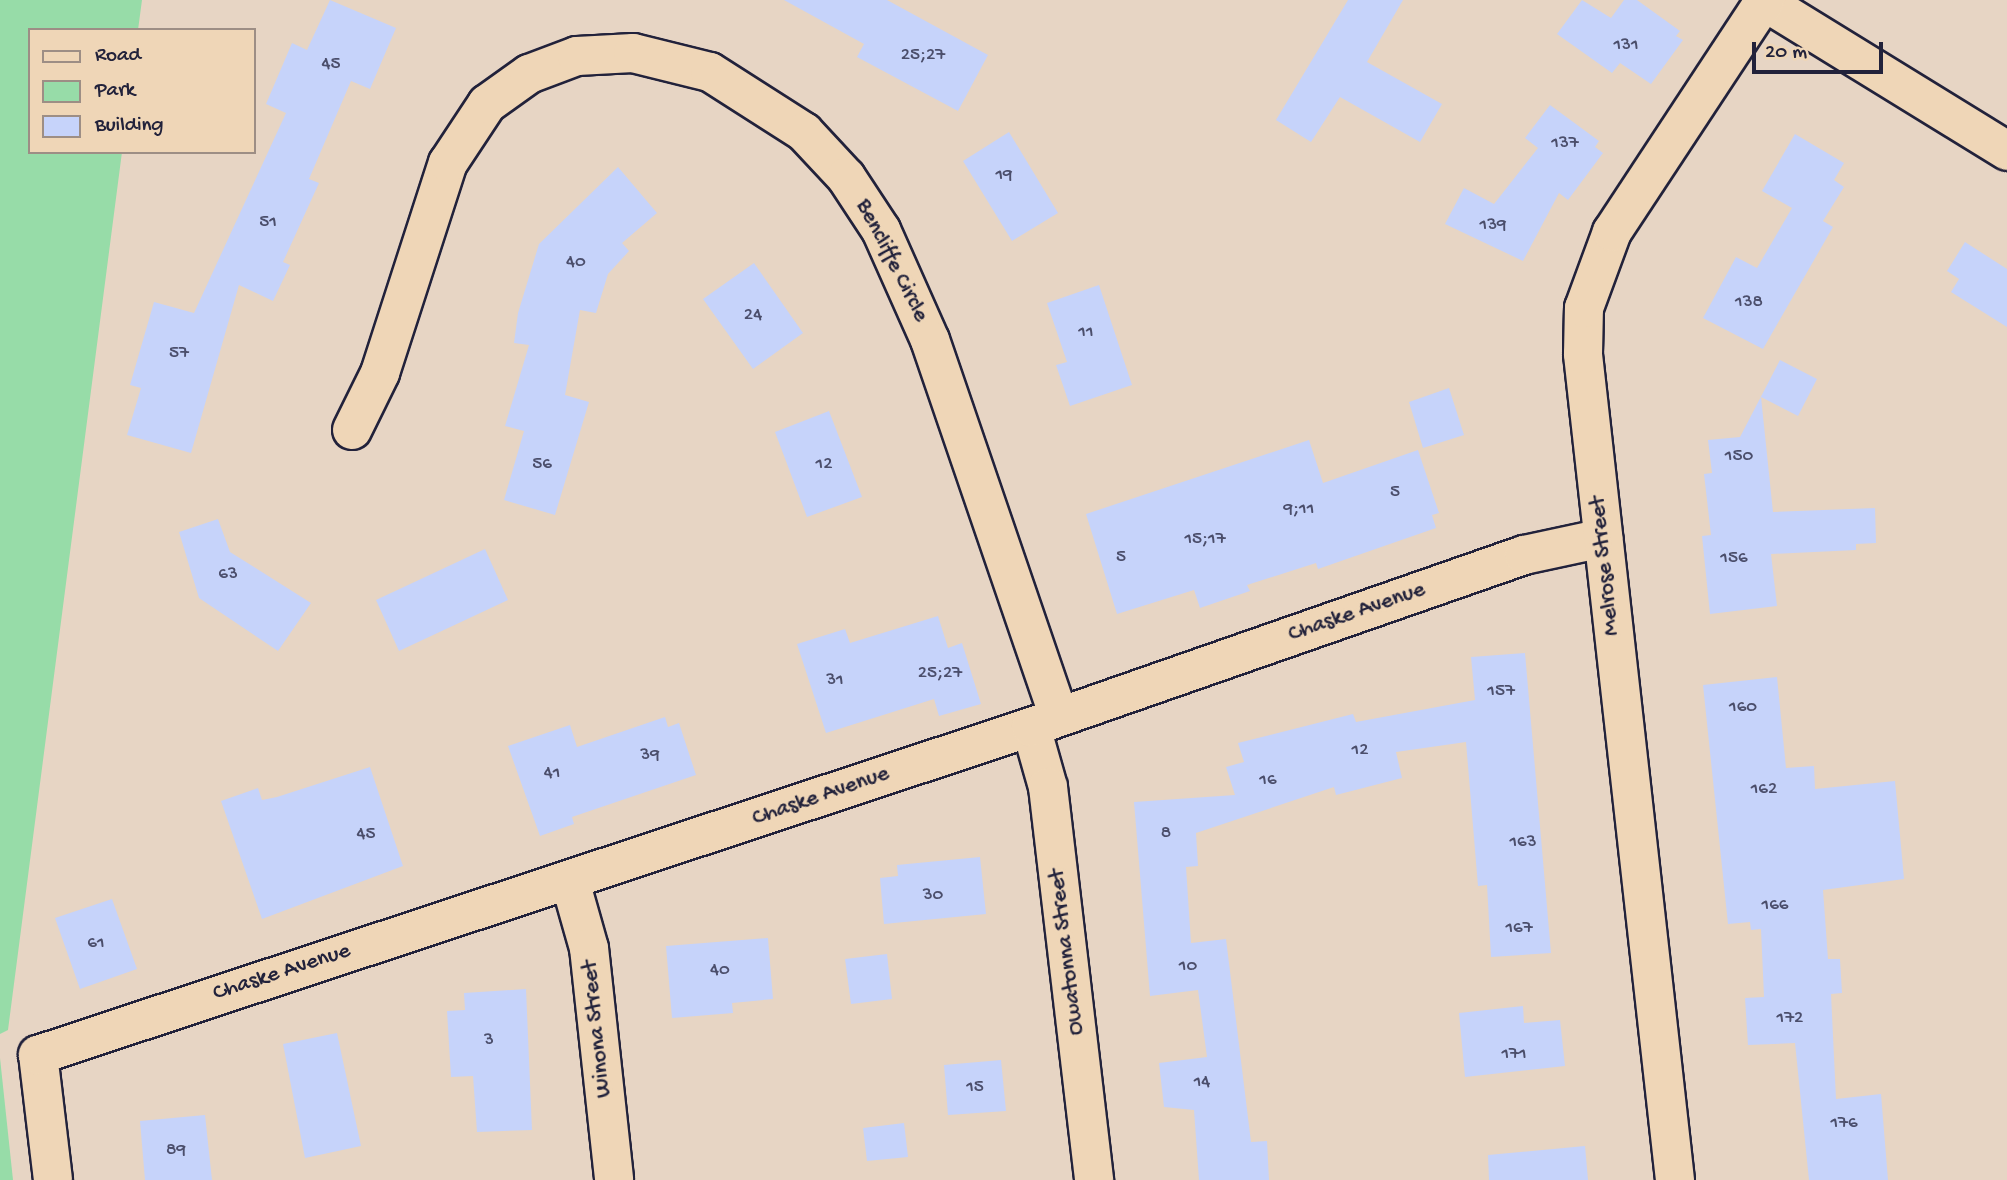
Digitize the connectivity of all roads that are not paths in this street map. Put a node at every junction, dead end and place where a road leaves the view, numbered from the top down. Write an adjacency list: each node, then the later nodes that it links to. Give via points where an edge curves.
1 (1764, 1): 2 (street); 4 (street, Melrose Street, via 1612,232 1588,288 1583,354)
2 (2007, 151)
3 (352, 430): 5 (street, Bencliffe Circle, via 380,373 448,163 488,104 551,63 590,54 660,57 710,72 804,132 846,177 881,230 930,340)
4 (1603, 538): 5 (street, Chaske Avenue, via 1524,555); 10 (street, Melrose Street)
5 (1045, 722): 6 (street, Chaske Avenue); 9 (street, Owatonna Street, via 1048,787)
6 (570, 881): 7 (street, Chaske Avenue, via 38,1055); 8 (street, Winona Street, via 589,948)
7 (53, 1180)
8 (614, 1180)
9 (1094, 1180)
10 (1675, 1180)

